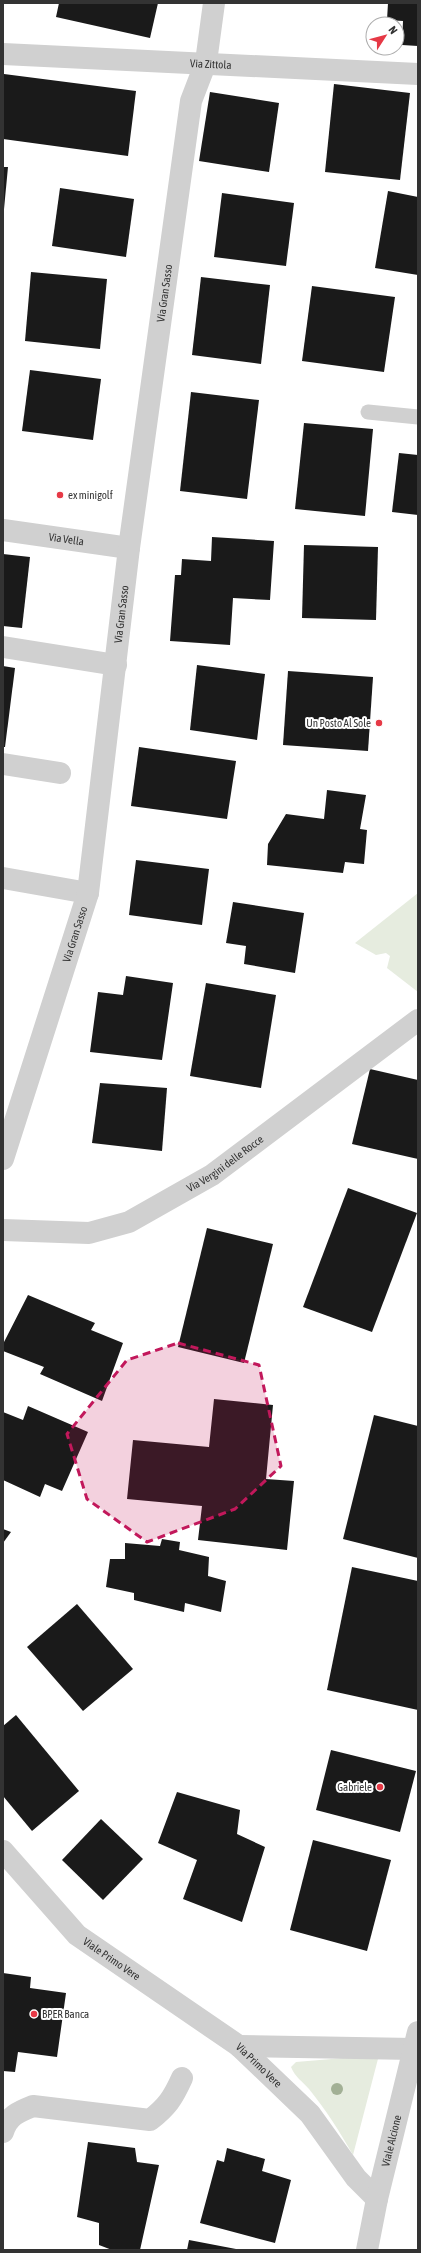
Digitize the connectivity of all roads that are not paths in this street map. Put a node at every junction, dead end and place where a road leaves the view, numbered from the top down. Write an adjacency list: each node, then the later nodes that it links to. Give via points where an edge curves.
1 (214, 3): 3 (street, Via Gran Sasso)
2 (3, 54): 3 (street, Via Zittola)
3 (206, 62): 4 (street, Via Zittola); 8 (street, Via Gran Sasso, via 191,101)
4 (418, 74)
5 (368, 412): 6 (lane)
6 (418, 417)
7 (3, 530): 8 (street, Via Vella)
8 (129, 548): 10 (street, Via Gran Sasso)
9 (3, 647): 10 (street)
10 (116, 665): 14 (street, Via Gran Sasso)
11 (3, 764): 12 (street)
12 (60, 772)
13 (3, 878): 14 (street)
14 (88, 893): 16 (street, Via Gran Sasso)
15 (418, 1020): 17 (street, Via Vergini delle Rocce, via 212,1175 129,1222 90,1232)
16 (3, 1159)
17 (3, 1230)
18 (3, 1851): 20 (street, Viale Primo Vere, via 76,1935)
19 (416, 2040): 20 (street, Via Primo Vere); 23 (street, Viale Alcione)
20 (239, 2046): 23 (street, Via Primo Vere, via 310,2114 356,2178)
21 (182, 2078): 22 (street, via 165,2109 150,2120 33,2106 17,2112 6,2121)
22 (3, 2132)
23 (377, 2199): 24 (street, Viale Alcione)
24 (367, 2250)

